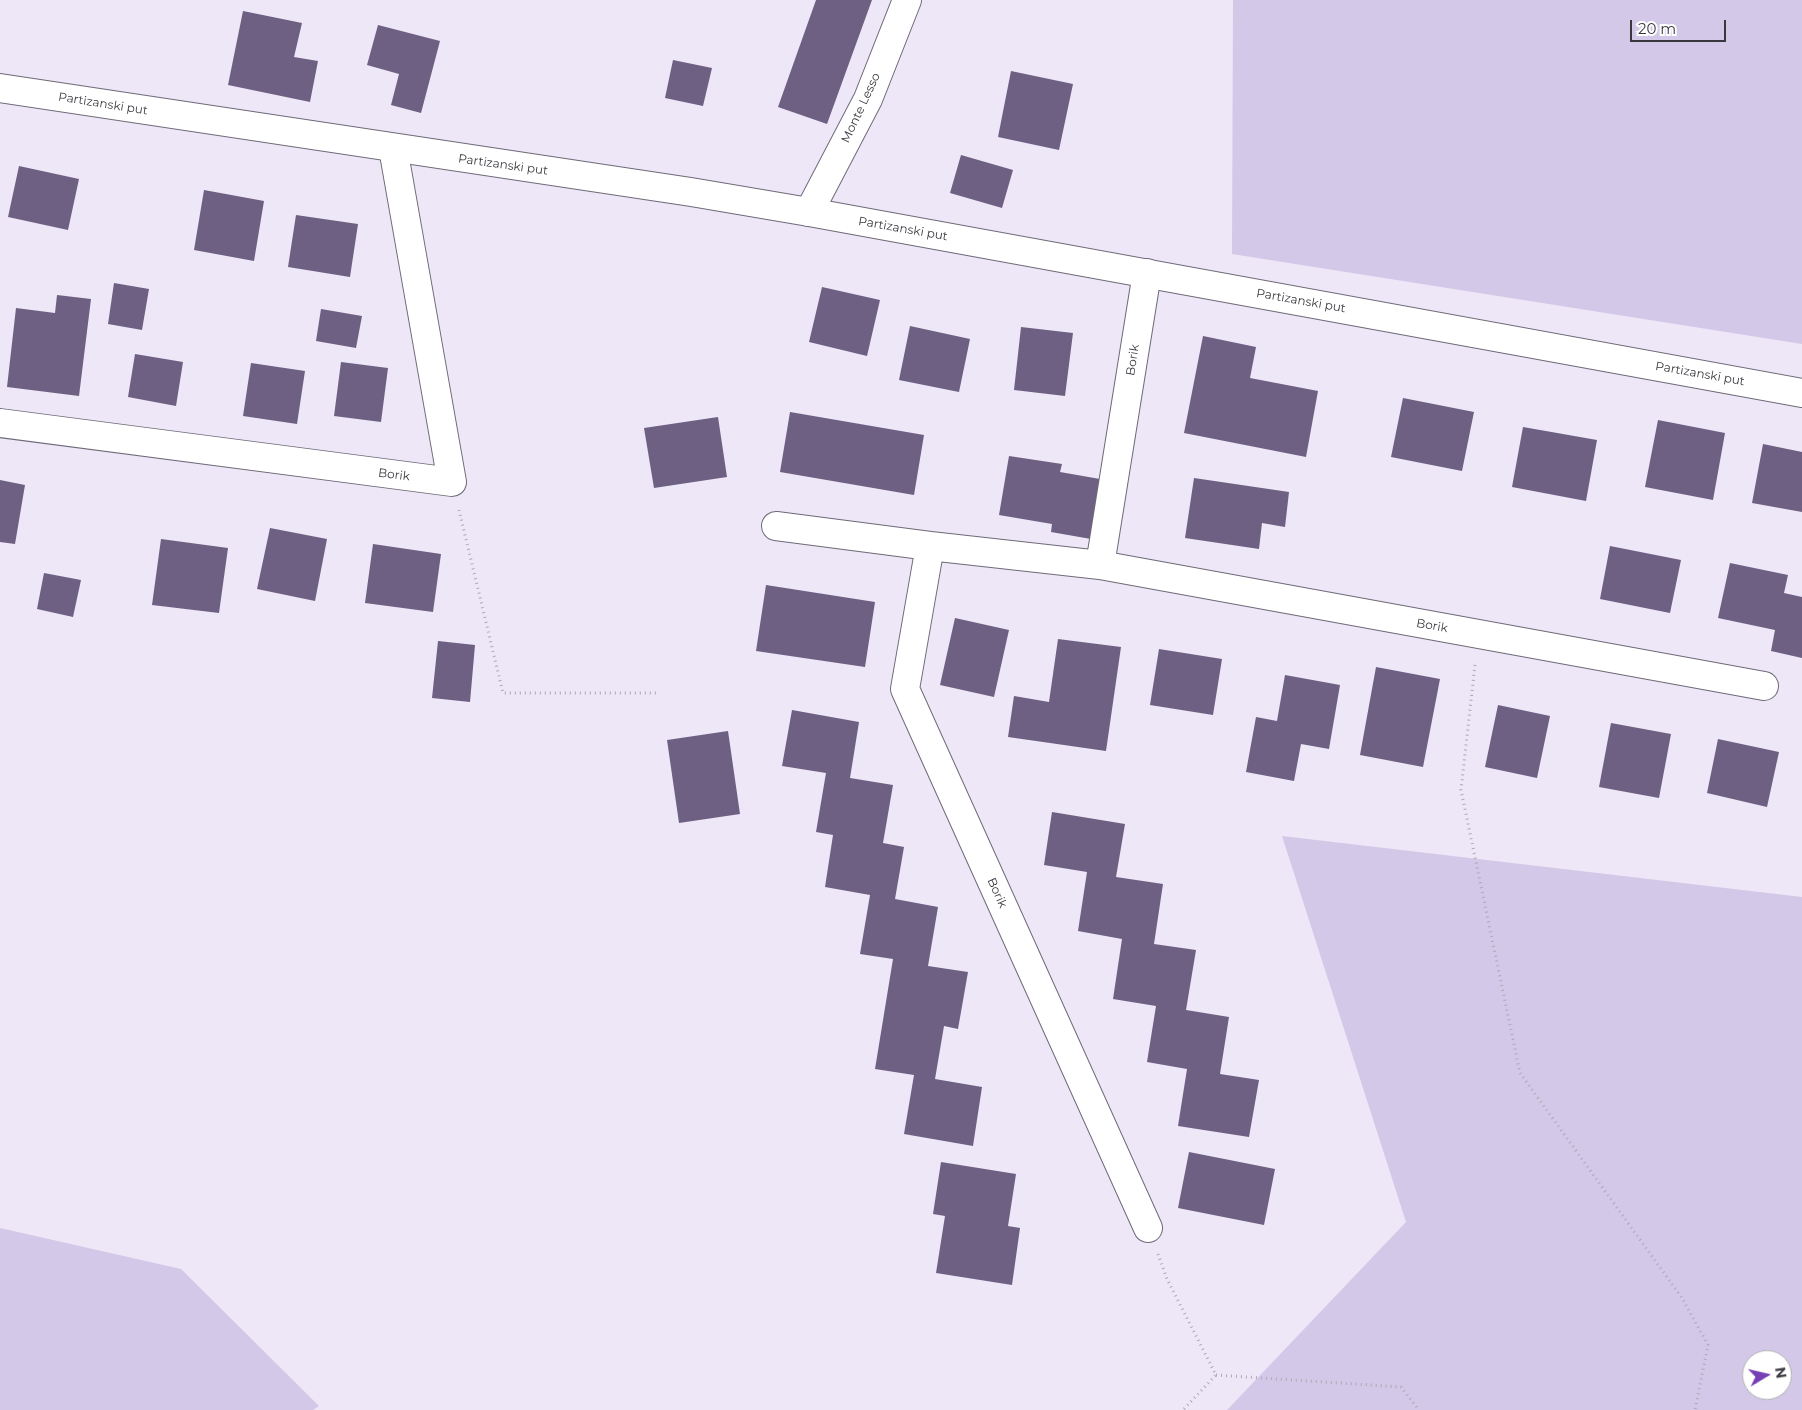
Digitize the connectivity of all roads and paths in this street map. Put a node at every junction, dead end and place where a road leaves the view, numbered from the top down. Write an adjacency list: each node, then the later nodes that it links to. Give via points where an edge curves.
1 (907, 0): 4 (street, Monte Lesso, via 868,99)
2 (0, 88): 3 (street, Partizanski put)
3 (393, 148): 4 (street, Partizanski put); 8 (street)
4 (809, 212): 5 (street, Partizanski put)
5 (1147, 273): 6 (street, Partizanski put); 11 (street, Borik)
6 (1802, 393)
7 (0, 423): 8 (street, Borik)
8 (452, 482): 14 (path, via 503,693)
9 (776, 526): 10 (street, Borik)
10 (930, 546): 11 (street, Borik); 15 (street, Borik, via 905,688)
11 (1100, 565): 12 (street, Borik)
12 (1478, 634): 13 (street, Borik); 19 (path, via 1461,790 1520,1073 1682,1298 1708,1345)
13 (1764, 686)
14 (660, 693)
15 (1148, 1228): 16 (path, via 1167,1279)
16 (1216, 1374): 17 (path); 18 (path, via 1402,1387)
17 (1183, 1410)
18 (1419, 1410)
19 (1695, 1410)

